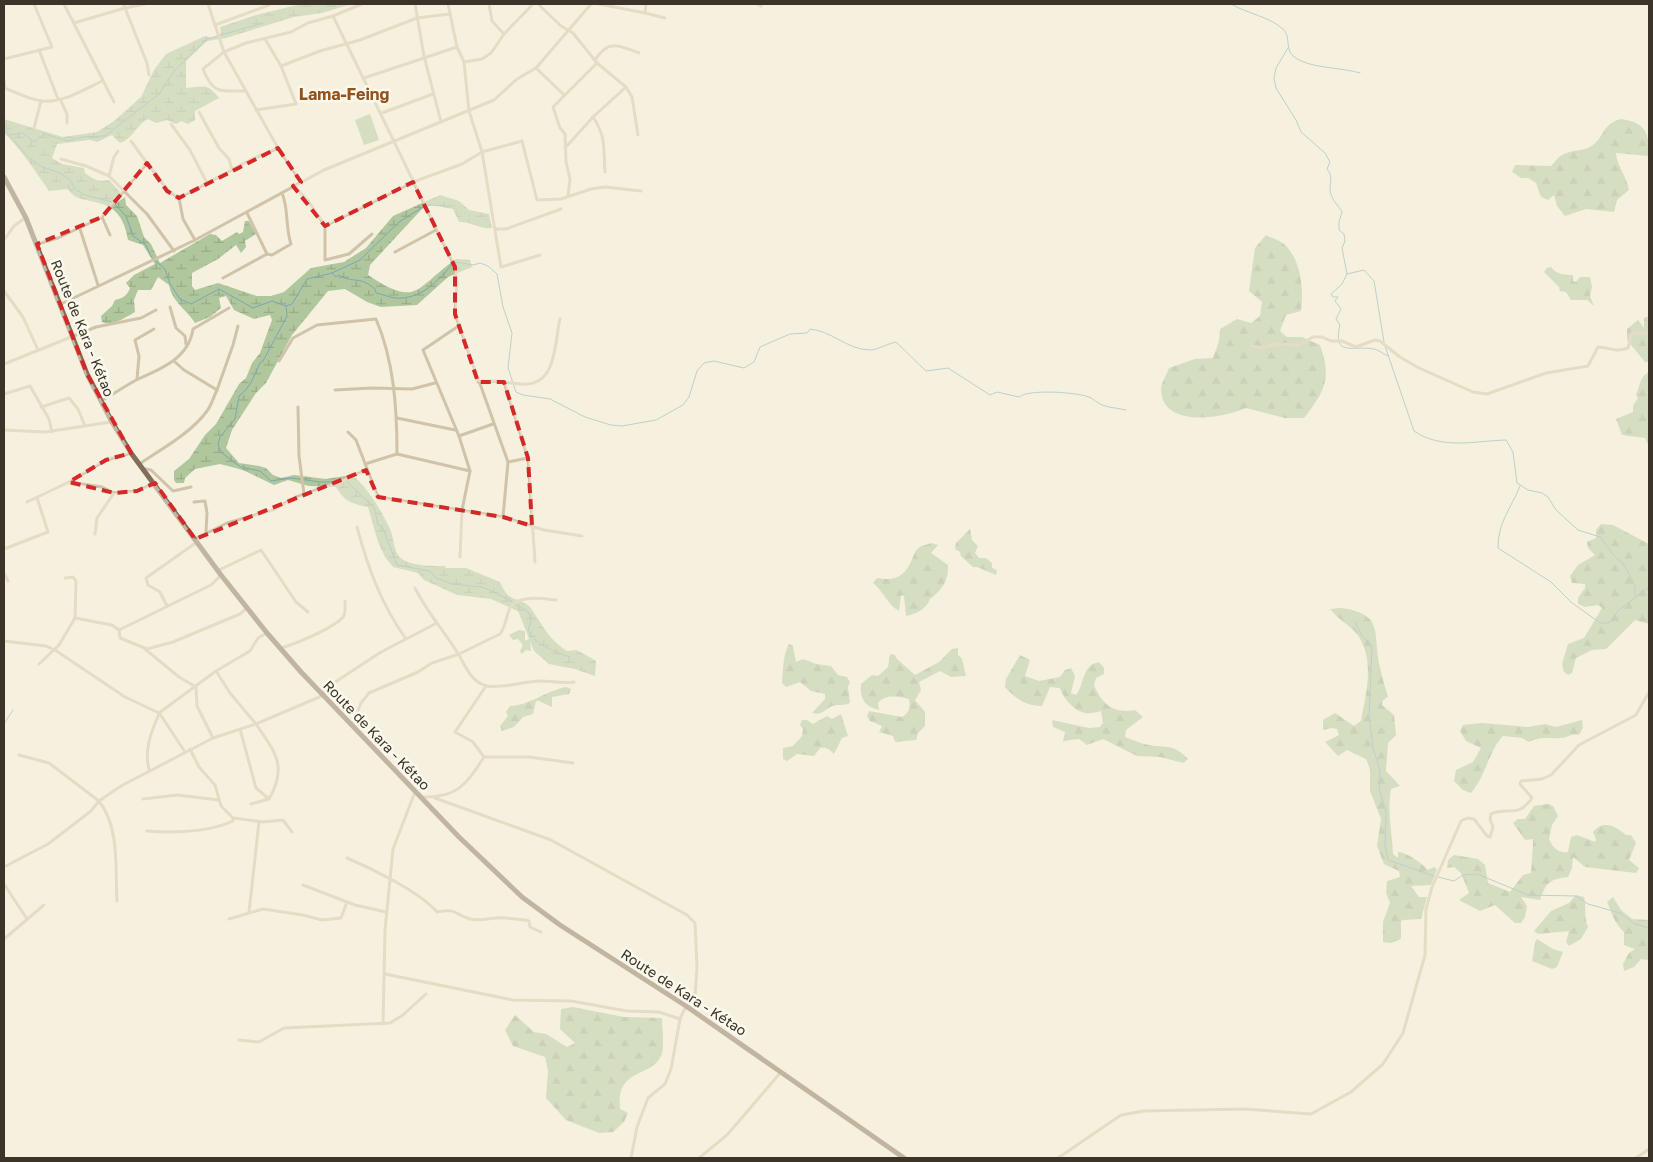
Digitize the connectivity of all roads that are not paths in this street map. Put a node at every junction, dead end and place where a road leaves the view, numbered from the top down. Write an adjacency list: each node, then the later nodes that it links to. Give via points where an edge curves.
1 (34, 4): 29 (street, via 52,47)
2 (64, 4): 22 (street)
3 (123, 4): 16 (street)
4 (145, 4): 16 (street)
5 (208, 4): 23 (street)
6 (362, 4): 19 (street)
7 (415, 4): 20 (street)
8 (448, 4): 18 (street)
9 (489, 4): 25 (street, via 492,21)
10 (533, 4): 25 (street)
11 (538, 4): 24 (street)
12 (591, 4): 24 (street)
13 (599, 4): 17 (street)
14 (646, 4): 17 (street)
15 (269, 5): 23 (street)
16 (125, 8): 22 (street); 38 (street)
17 (645, 13): 21 (street)
18 (450, 14): 20 (street); 28 (street)
19 (333, 16): 26 (street); 27 (street)
20 (417, 18): 27 (street); 32 (street)
21 (665, 18)
22 (74, 23): 41 (street)
23 (214, 25): 30 (street)
24 (568, 30): 35 (street); 37 (street)
25 (504, 34): 34 (street, via 491,53 482,59)
26 (264, 39): 30 (street); 36 (street)
27 (348, 43): 36 (street); 39 (street)
28 (457, 47): 32 (street); 34 (street)
29 (40, 50): 33 (street); 47 (street)
30 (224, 52): 44 (street); 44 (street, via 203,69 210,84 220,91)
31 (639, 53): 35 (street, via 620,46 608,46 601,50)
32 (424, 56): 39 (street); 45 (street)
33 (4, 59)
34 (464, 62): 52 (street)
35 (596, 62): 42 (street); 46 (street)
36 (281, 66): 50 (street, via 296,104)
37 (536, 68): 46 (street); 52 (street, via 517,79 494,100)
38 (150, 75)
39 (364, 78): 53 (street)
40 (4, 80): 43 (street)
41 (102, 81): 47 (street); 49 (street)
42 (626, 87): 54 (street); 59 (street, via 632,97)
43 (5, 88): 48 (street)
44 (244, 91): 50 (street)
45 (433, 94): 53 (street); 55 (street)
46 (564, 95): 63 (street, via 553,107 565,134)
47 (59, 99): 48 (street); 56 (street, via 67,114)
48 (41, 101): 58 (street)
49 (114, 102)
50 (256, 110): 62 (street)
51 (199, 112): 68 (street, via 219,148 229,159)
52 (469, 112): 55 (street); 65 (street)
53 (382, 113): 61 (street)
54 (593, 117): 63 (street); 69 (street, via 606,148)
55 (441, 122): 61 (street)
56 (67, 123)
57 (171, 124): 74 (street, via 190,150)
58 (34, 128)
59 (638, 135)
60 (130, 141): 67 (street)
61 (396, 142): 72 (street); 73 (street)
62 (278, 148): 68 (street); 72 (street)
63 (566, 148): 79 (street, via 570,179)
64 (118, 152): 70 (street)
65 (482, 152): 73 (street, via 462,164); 79 (street, via 522,141 537,200); 87 (street)
66 (62, 159): 70 (street)
67 (147, 163): 77 (street); 80 (street, via 158,174 167,191)
68 (232, 170): 74 (street)
69 (605, 172)
70 (109, 176): 77 (street)
71 (4, 177): 84 (main road, Route de Kara - Kétao)
72 (301, 182): 75 (street)
73 (413, 182): 85 (street); 88 (street)
74 (207, 183): 80 (street)
75 (294, 186): 78 (street); 85 (street)
76 (641, 191): 79 (street, via 605,187)
77 (125, 192): 83 (street); 94 (street, via 147,214)
78 (282, 193): 82 (street); 96 (street, via 287,203 286,226 291,244 272,255)
79 (568, 196)
80 (179, 198): 92 (street, via 183,219)
81 (561, 209): 87 (street, via 506,229)
82 (247, 213): 92 (street); 96 (street)
83 (102, 217): 86 (street); 89 (street)
84 (26, 218): 91 (street, via 14,226); 93 (main road, Route de Kara - Kétao)
85 (324, 226): 90 (street, via 325,260 349,254)
86 (80, 229): 93 (street); 99 (street)
87 (496, 229): 97 (street, via 501,267)
88 (436, 230): 95 (street); 106 (street, via 455,267 454,306)
89 (110, 234)
90 (372, 234)
91 (4, 240)
92 (196, 240): 94 (street)
93 (37, 244): 101 (main road, Route de Kara - Kétao)
94 (174, 251): 99 (street)
95 (395, 252)
96 (267, 254): 98 (street)
97 (540, 255)
98 (223, 278)
99 (98, 285): 101 (street)
100 (4, 291): 113 (street)
101 (61, 304): 110 (main road, Route de Kara - Kétao)
102 (170, 307): 111 (street, via 176,328 185,336)
103 (229, 308): 111 (street, via 194,330)
104 (156, 310): 110 (street, via 141,318 96,327)
105 (560, 319): 119 (street, via 546,377 532,384)
106 (460, 325): 118 (street); 120 (street, via 423,350)
107 (238, 326): 121 (street)
108 (154, 329): 117 (street, via 135,340 138,356)
109 (1649, 333): 112 (street, via 1632,333 1628,348 1623,350 1598,347 1588,366 1546,373 1487,394 1473,392 1417,368 1380,341 1356,347 1342,341 1313,337 1299,345)
110 (72, 337): 113 (street); 125 (main road, Route de Kara - Kétao)
111 (187, 345): 115 (street)
112 (1253, 346)
113 (38, 350): 116 (street)
114 (279, 361): 123 (street, via 292,338 317,325 376,319 384,335)
115 (175, 362): 117 (street); 121 (street)
116 (4, 364)
117 (136, 380): 125 (street)
118 (478, 382): 119 (street); 130 (street)
119 (504, 382): 139 (street)
120 (436, 383): 123 (street); 133 (street)
121 (217, 390): 141 (street, via 202,416)
122 (335, 390): 123 (street)
123 (395, 390): 128 (street)
124 (4, 394): 126 (street, via 30,386)
125 (100, 401): 129 (main road, Route de Kara - Kétao)
126 (41, 407): 131 (street, via 69,398); 134 (street)
127 (298, 407): 150 (street)
128 (397, 418): 133 (street); 138 (street)
129 (112, 422): 131 (street); 137 (main road, Route de Kara - Kétao)
130 (493, 424): 136 (street); 140 (street)
131 (85, 426): 134 (street)
132 (4, 430): 134 (street)
133 (455, 430): 136 (street)
134 (52, 432)
135 (348, 432): 142 (street, via 356,440)
136 (459, 436): 145 (street)
137 (131, 452): 141 (main road, Route de Kara - Kétao); 146 (street, via 106,460)
138 (397, 454): 142 (street); 145 (street)
139 (528, 458): 140 (street); 156 (street)
140 (508, 462): 155 (street)
141 (141, 464): 143 (main road, Route de Kara - Kétao)
142 (365, 464): 144 (street)
143 (145, 469): 147 (main road, Route de Kara - Kétao); 148 (street, via 172,491)
144 (366, 470): 150 (street); 154 (street, via 378,497)
145 (470, 471): 154 (street)
146 (69, 482): 149 (street); 151 (street)
147 (155, 483): 149 (street, via 137,491); 161 (main road, Route de Kara - Kétao)
148 (191, 487)
149 (114, 492): 159 (street, via 97,518)
150 (304, 494): 158 (street, via 272,511 247,516)
151 (36, 498): 152 (street); 162 (street, via 48,532)
152 (27, 502)
153 (194, 502): 158 (street, via 205,501)
154 (462, 510): 155 (street); 163 (street)
155 (503, 517): 156 (street)
156 (532, 526): 160 (street); 164 (street)
157 (357, 527): 179 (street, via 374,582 389,614)
158 (206, 532): 161 (street)
159 (95, 534)
160 (582, 536)
161 (196, 540): 166 (main road, Route de Kara - Kétao); 172 (street, via 146,578 148,585 160,592)
162 (4, 549)
163 (460, 557)
164 (535, 562)
165 (4, 573): 168 (street)
166 (220, 573): 172 (street, via 211,585); 173 (main road, Route de Kara - Kétao); 174 (street, via 261,550 296,602)
167 (65, 578): 175 (street, via 76,581)
168 (8, 581)
169 (415, 588): 176 (street)
170 (556, 600): 184 (street, via 536,598 517,601 510,608 500,634)
171 (345, 601): 182 (street, via 345,613 340,620 301,642)
172 (167, 606): 177 (street)
173 (247, 608): 178 (main road, Route de Kara - Kétao); 181 (street, via 174,642)
174 (308, 612)
175 (75, 618): 177 (street, via 112,625); 183 (street)
176 (436, 624): 179 (street); 184 (street)
177 (119, 630): 181 (street, via 120,638)
178 (267, 633): 182 (main road, Route de Kara - Kétao); 186 (street, via 258,638 250,652)
179 (406, 639): 191 (street, via 381,652)
180 (4, 640): 183 (street)
181 (145, 649): 189 (street)
182 (281, 649): 191 (main road, Route de Kara - Kétao)
183 (55, 650): 185 (street); 192 (street, via 126,697)
184 (458, 654): 188 (street, via 469,673); 194 (street, via 370,693 361,703)
185 (39, 664)
186 (216, 672): 189 (street); 193 (street)
187 (574, 682): 188 (street)
188 (486, 686): 200 (street, via 455,732 473,742)
189 (196, 688): 192 (street); 196 (street, via 197,706)
190 (1649, 692): 240 (street, via 1636,715 1579,745 1551,775 1521,781 1532,798 1526,806 1514,812 1496,811 1491,814 1493,827 1490,837 1474,819 1461,821 1426,909 1425,956 1402,1033 1383,1064 1351,1092 1311,1114 1245,1109 1144,1111 1121,1115)
191 (322, 694): 193 (street); 194 (main road, Route de Kara - Kétao)
192 (160, 713): 198 (street); 202 (street, via 149,737 146,756)
193 (256, 724): 195 (street); 207 (street, via 277,754 278,783)
194 (352, 725): 203 (main road, Route de Kara - Kétao)
195 (240, 729): 196 (street); 207 (street, via 256,788)
196 (213, 738): 197 (street)
197 (190, 749): 198 (street); 208 (street, via 199,767 215,785)
198 (185, 752): 202 (street)
199 (19, 755): 209 (street, via 49,764)
200 (484, 757): 201 (street, via 529,757); 205 (street, via 462,786 452,794)
201 (573, 763)
202 (149, 770): 209 (street)
203 (415, 791): 204 (main road, Route de Kara - Kétao); 217 (street, via 393,849)
204 (421, 798): 205 (street); 231 (main road, Route de Kara - Kétao, via 522,898)
205 (435, 798): 231 (street, via 573,850 692,918 696,930 697,985 695,997)
206 (143, 799): 208 (street, via 177,795)
207 (269, 799): 210 (street)
208 (219, 800): 211 (street)
209 (99, 801): 216 (street, via 48,844); 220 (street, via 113,828)
210 (251, 804)
211 (233, 818): 212 (street); 213 (street, via 222,827)
212 (259, 822): 214 (street, via 283,820); 223 (street)
213 (147, 832)
214 (292, 832)
215 (347, 858): 217 (street)
216 (4, 866)
217 (390, 880): 224 (street); 227 (street, via 430,904 437,912 452,909 469,918 482,920 520,919 529,921 530,927)
218 (4, 884): 225 (street)
219 (303, 885): 221 (street)
220 (118, 900)
221 (347, 902): 223 (street, via 341,918 328,920 263,910); 224 (street)
222 (44, 905): 225 (street)
223 (248, 912): 226 (street)
224 (386, 912): 229 (street)
225 (27, 918): 228 (street)
226 (228, 919)
227 (541, 932)
228 (4, 939)
229 (385, 974): 232 (street, via 514,1000 571,1001 627,1011 659,1012); 233 (street)
230 (426, 994): 233 (street, via 403,1015)
231 (686, 1006): 232 (street); 235 (main road, Route de Kara - Kétao)
232 (680, 1020): 237 (street, via 671,1069 665,1084 648,1098 637,1127)
233 (383, 1024): 234 (street, via 284,1028 259,1042)
234 (239, 1040)
235 (782, 1072): 238 (street, via 728,1135); 239 (main road, Route de Kara - Kétao)
236 (1649, 1149): 241 (street)
237 (631, 1158)
238 (700, 1158)
239 (904, 1158)
240 (1058, 1158)
241 (1636, 1158)

